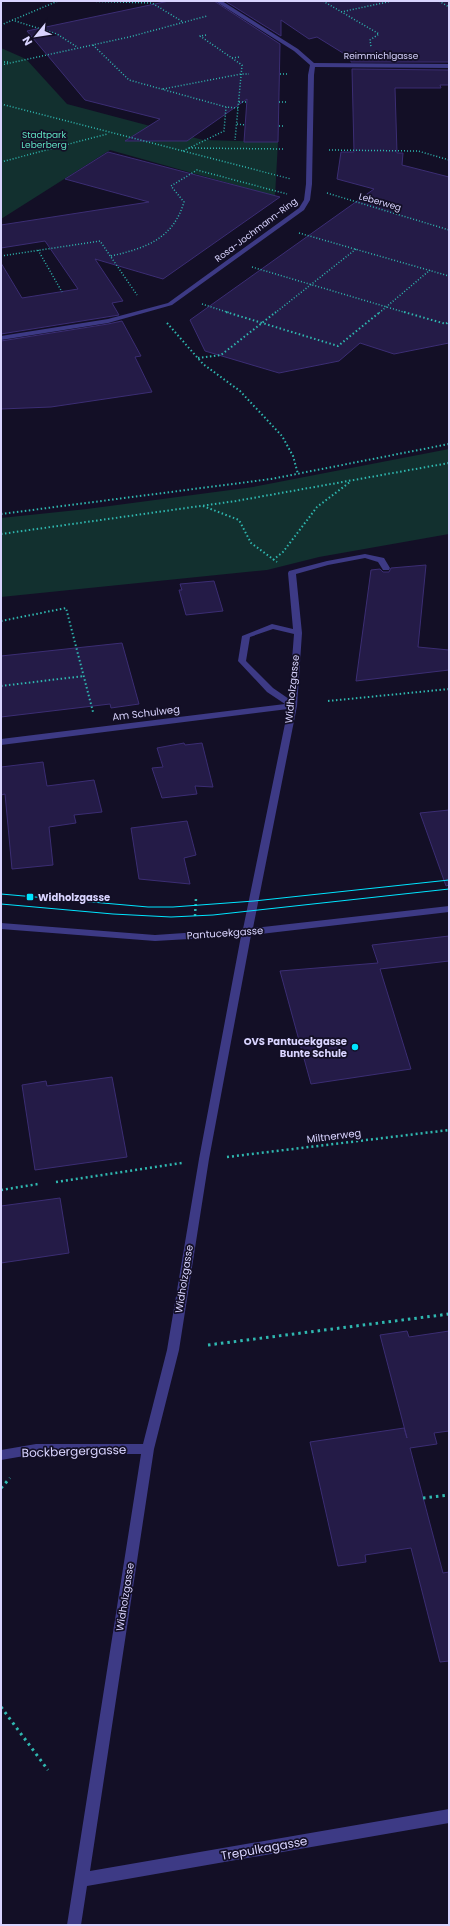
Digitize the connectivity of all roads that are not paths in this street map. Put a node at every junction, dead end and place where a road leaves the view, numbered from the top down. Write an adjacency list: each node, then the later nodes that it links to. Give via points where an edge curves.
1 (218, 1): 2 (street, via 296,50)
2 (313, 65): 3 (street, Reimmichlgasse); 4 (street, Rosa-Jochmann-Ring, via 309,184 307,200 302,209 170,304 111,320)
3 (449, 66)
4 (1, 338)
5 (386, 568): 6 (street, Widholzgasse, via 381,560 365,556 326,563 292,573)
6 (298, 633): 7 (street, Widholzgasse); 7 (street, via 272,626 246,636 242,661 270,690)
7 (293, 706): 8 (street, Am Schulweg); 11 (street, Widholzgasse)
8 (1, 742)
9 (449, 909): 11 (street, Pantucekgasse)
10 (1, 926): 11 (street, Pantucekgasse, via 155,938)
11 (247, 932): 12 (street, Widholzgasse, via 204,1159 173,1350)
12 (148, 1449): 13 (street, Bockbergergasse, via 36,1450); 15 (street, Widholzgasse)
13 (1, 1455)
14 (449, 1816): 15 (street, Trepulkagasse)
15 (80, 1880): 16 (street, Widholzgasse)
16 (74, 1925)

